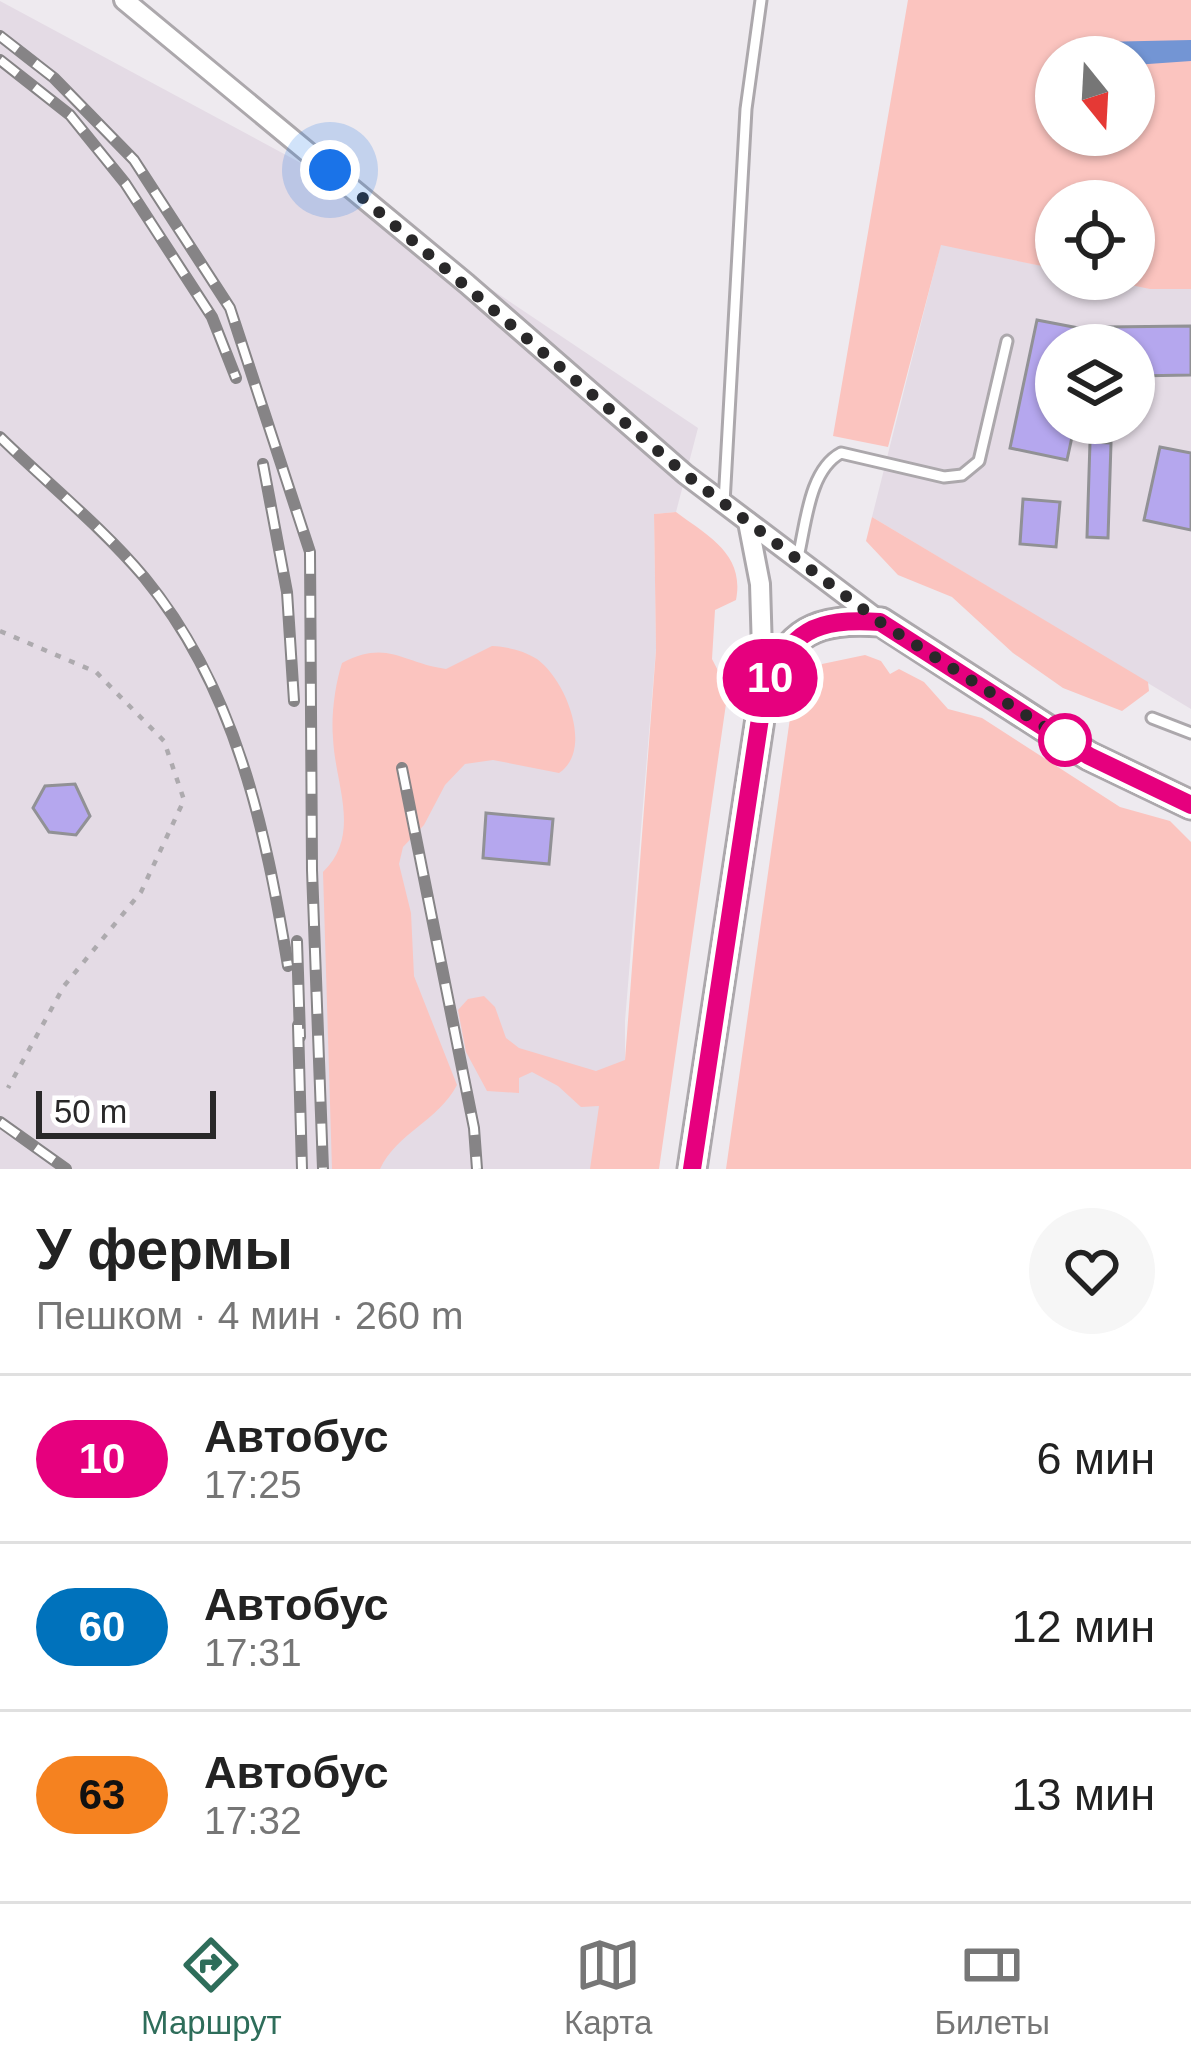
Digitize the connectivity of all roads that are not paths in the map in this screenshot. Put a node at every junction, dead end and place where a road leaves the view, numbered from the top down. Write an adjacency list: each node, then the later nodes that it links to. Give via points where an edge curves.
1 (124, 0): 4 (street)
2 (761, 0): 4 (lane, via 746,109)
3 (1007, 341): 6 (lane, via 979,461 962,475 944,476 841,454 828,460)
4 (724, 504): 5 (street)
5 (748, 522): 6 (street); 8 (street, via 760,584)
6 (798, 559): 7 (street)
7 (880, 622): 8 (main road, via 829,622 790,642); 11 (main road, via 1089,756)
8 (764, 692): 12 (main road)
9 (1152, 718): 10 (lane)
10 (1191, 734)
11 (1191, 805)
12 (692, 1169)

